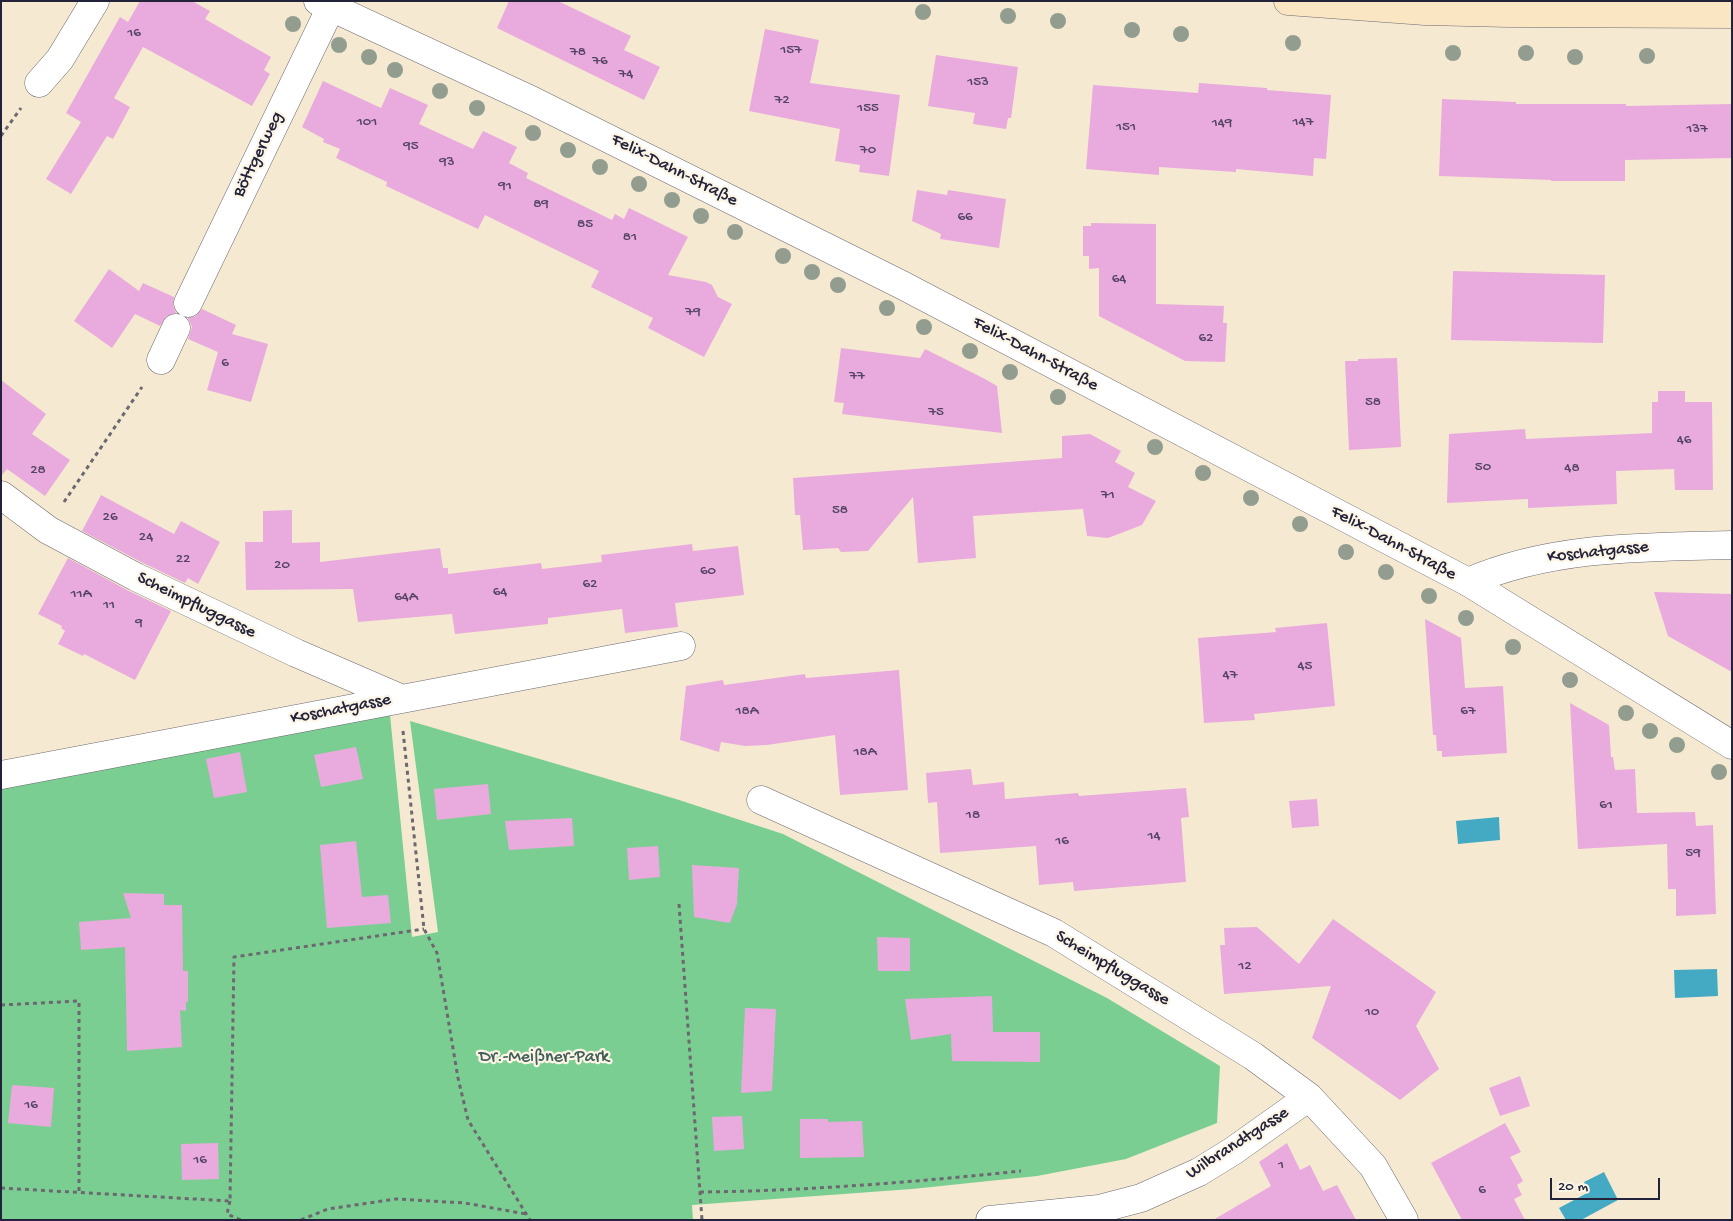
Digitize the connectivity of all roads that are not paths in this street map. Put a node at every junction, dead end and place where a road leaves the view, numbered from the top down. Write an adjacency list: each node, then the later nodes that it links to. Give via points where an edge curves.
1 (95, 1): 6 (street, via 60,59)
2 (1288, 1): 4 (main road, via 1425,11)
3 (324, 4): 7 (street, Böttgerweg); 12 (street, Felix-Dahn-Straße, via 533,101 902,285)
4 (1508, 7): 5 (main road)
5 (1732, 14)
6 (39, 83)
7 (188, 303)
8 (176, 328): 9 (street)
9 (161, 360)
10 (1, 495): 14 (street, Scheimpfluggasse, via 48,530 136,577 305,658)
11 (1732, 545): 12 (street, Koschatgasse, via 1647,547 1554,557 1513,565)
12 (1468, 582): 15 (street, Felix-Dahn-Straße)
13 (681, 646): 14 (street, Koschatgasse)
14 (400, 698): 16 (street, Koschatgasse)
15 (1732, 745)
16 (1, 775)
17 (761, 800): 18 (street, Scheimpfluggasse, via 1054,933 1253,1056)
18 (1309, 1097): 19 (street, Wilbrandtgasse, via 1233,1152 1199,1172 1141,1198 1098,1209); 20 (street, Scheimpfluggasse, via 1373,1166)
19 (990, 1220)
20 (1404, 1220)

